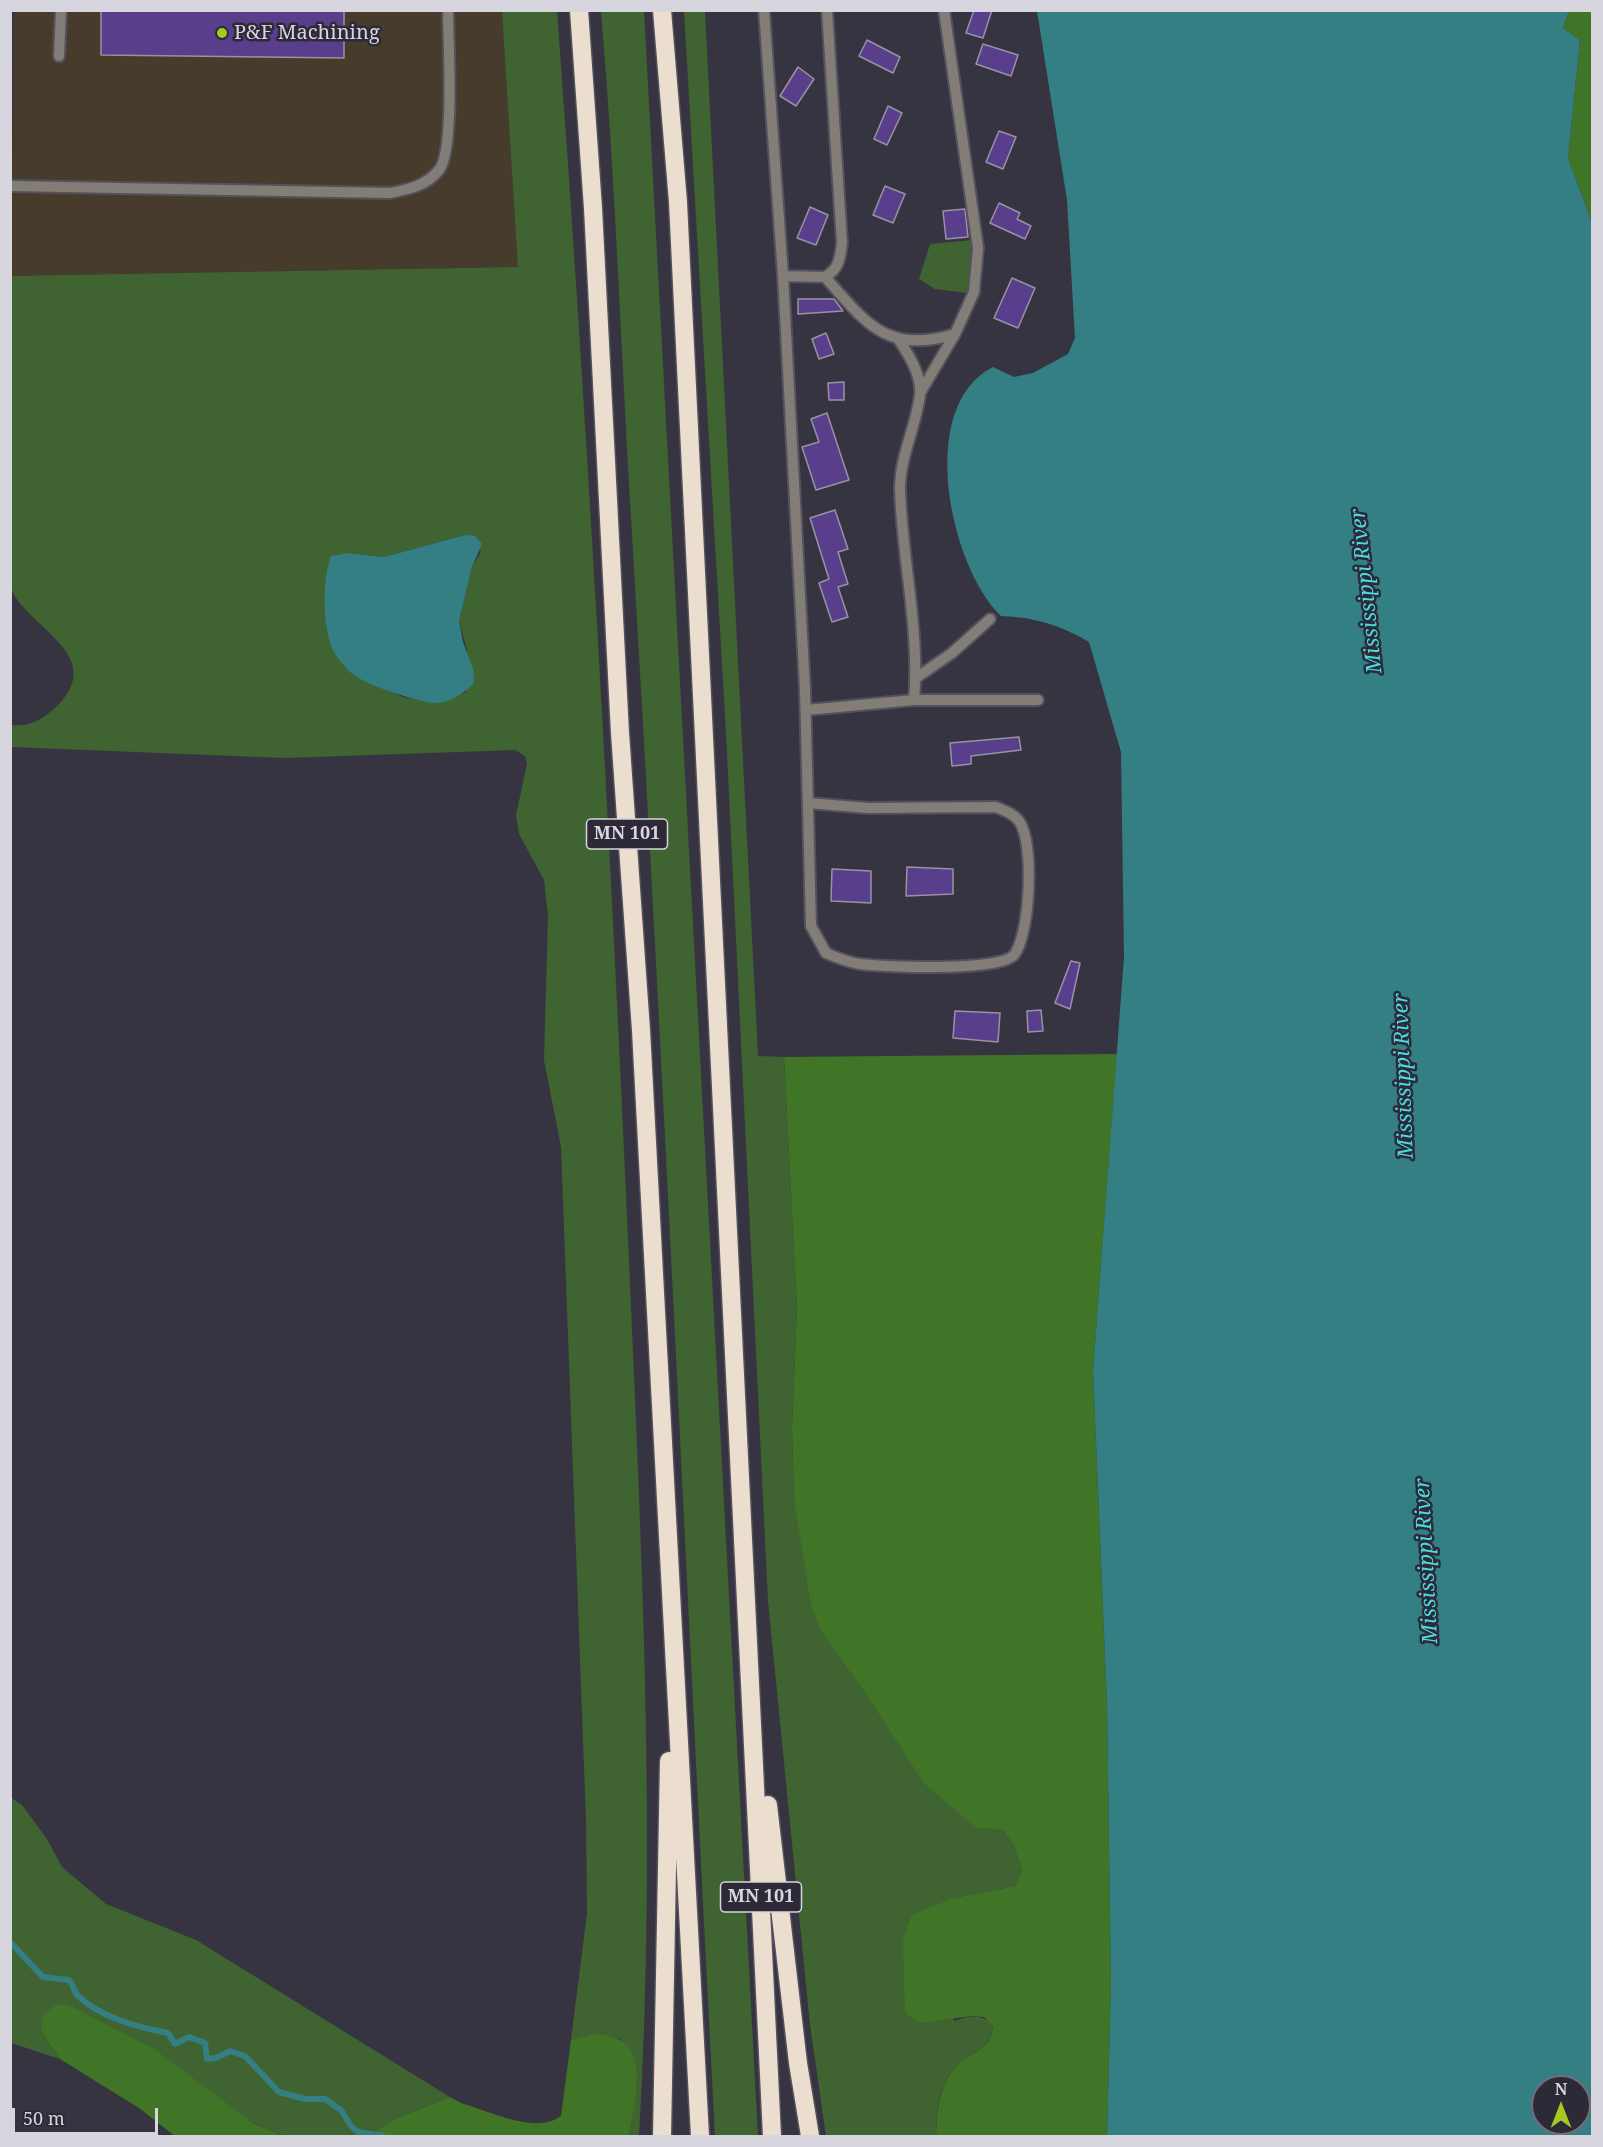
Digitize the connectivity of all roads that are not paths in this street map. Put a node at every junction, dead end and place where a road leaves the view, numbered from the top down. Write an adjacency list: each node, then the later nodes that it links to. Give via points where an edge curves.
1 (61, 10): 8 (lane)
2 (448, 10): 9 (lane, via 448,140 441,168 418,187 390,193)
3 (579, 10): 22 (highway, MN 101, via 619,721 642,1042)
4 (662, 10): 21 (highway, MN 101, via 678,202)
5 (764, 10): 10 (lane)
6 (827, 10): 11 (lane, via 842,243 834,271)
7 (944, 10): 12 (lane, via 978,248 974,292)
8 (59, 56)
9 (10, 186)
10 (783, 276): 11 (lane); 19 (lane)
11 (825, 277): 13 (lane, via 872,327)
12 (955, 334): 13 (lane, via 925,341); 14 (lane)
13 (899, 340): 14 (lane, via 912,363)
14 (920, 393): 16 (lane, via 905,447 900,488 918,664)
15 (990, 619): 16 (lane)
16 (916, 678): 17 (lane)
17 (914, 699): 18 (lane); 19 (lane)
18 (1038, 700)
19 (806, 710): 20 (lane)
20 (808, 803): 20 (lane, via 811,926 826,952 861,964 978,967 1013,956 1024,918 1030,854 1027,836 1010,813 996,807 868,808)
21 (750, 1656): 25 (highway, MN 101); 26 (highway, via 788,1986)
22 (674, 1658): 23 (highway); 24 (highway, MN 101)
23 (662, 2136)
24 (700, 2136)
25 (772, 2136)
26 (810, 2136)

